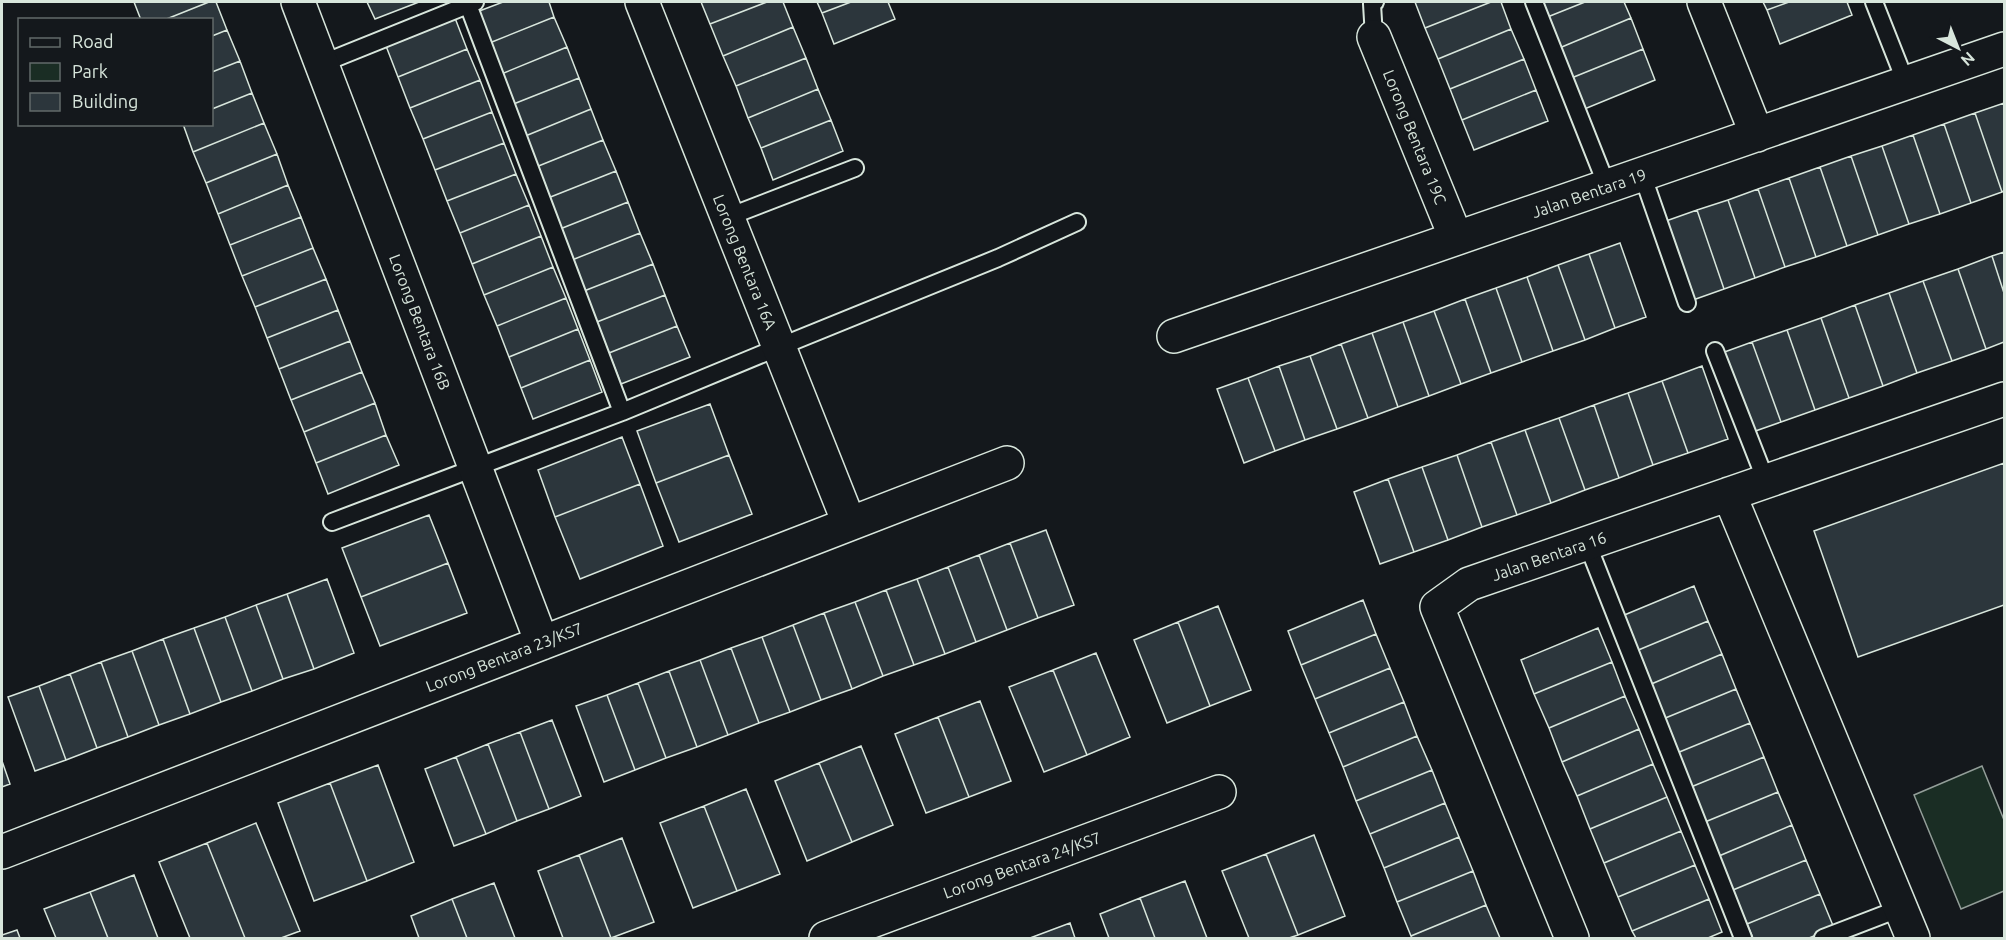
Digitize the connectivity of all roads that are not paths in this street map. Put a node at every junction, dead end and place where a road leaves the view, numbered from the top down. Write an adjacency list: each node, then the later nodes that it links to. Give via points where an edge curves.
1 (298, 2): 10 (street, Lorong Bentara 16B)
2 (470, 2): 10 (lane); 24 (lane)
3 (642, 2): 16 (street, Lorong Bentara 16A)
4 (1375, 2): 8 (lane)
5 (1534, 2): 15 (lane)
6 (1704, 2): 12 (street)
7 (1874, 2): 11 (lane)
8 (1374, 37): 18 (street, Lorong Bentara 19C)
9 (2004, 49): 11 (street, Jalan Bentara 19)
10 (321, 64): 26 (street, Lorong Bentara 16B)
11 (1906, 83): 12 (street, Jalan Bentara 19)
12 (1757, 135): 14 (street, Jalan Bentara 19)
13 (855, 168): 16 (lane)
14 (1642, 174): 15 (street, Jalan Bentara 19); 19 (lane)
15 (1607, 186): 18 (street, Jalan Bentara 19)
16 (728, 217): 21 (street, Lorong Bentara 16A)
17 (1077, 222): 21 (lane)
18 (1456, 238): 20 (street, Jalan Bentara 19)
19 (1687, 303)
20 (1174, 336)
21 (779, 347): 24 (lane); 30 (street, Lorong Bentara 16A)
22 (1714, 351): 27 (lane)
23 (2004, 399): 27 (street, Jalan Bentara 16)
24 (622, 412): 26 (lane)
25 (1007, 462): 30 (street, Lorong Bentara 23/KS7)
26 (476, 469): 29 (lane); 32 (street, Lorong Bentara 16B)
27 (1766, 481): 28 (street, Jalan Bentara 16)
28 (1729, 494): 31 (street, Jalan Bentara 16); 35 (street)
29 (332, 522)
30 (849, 524): 32 (street, Lorong Bentara 23/KS7)
31 (1587, 543): 37 (street, Jalan Bentara 16, via 1469,584 1437,607); 38 (lane)
32 (542, 643): 34 (street, Lorong Bentara 23/KS7)
33 (1219, 792): 36 (street, Lorong Bentara 24/KS7)
34 (2, 852)
35 (1901, 908): 39 (lane); 40 (street)
36 (826, 939)
37 (1572, 939)
38 (1743, 939)
39 (1823, 939)
40 (1913, 939)

